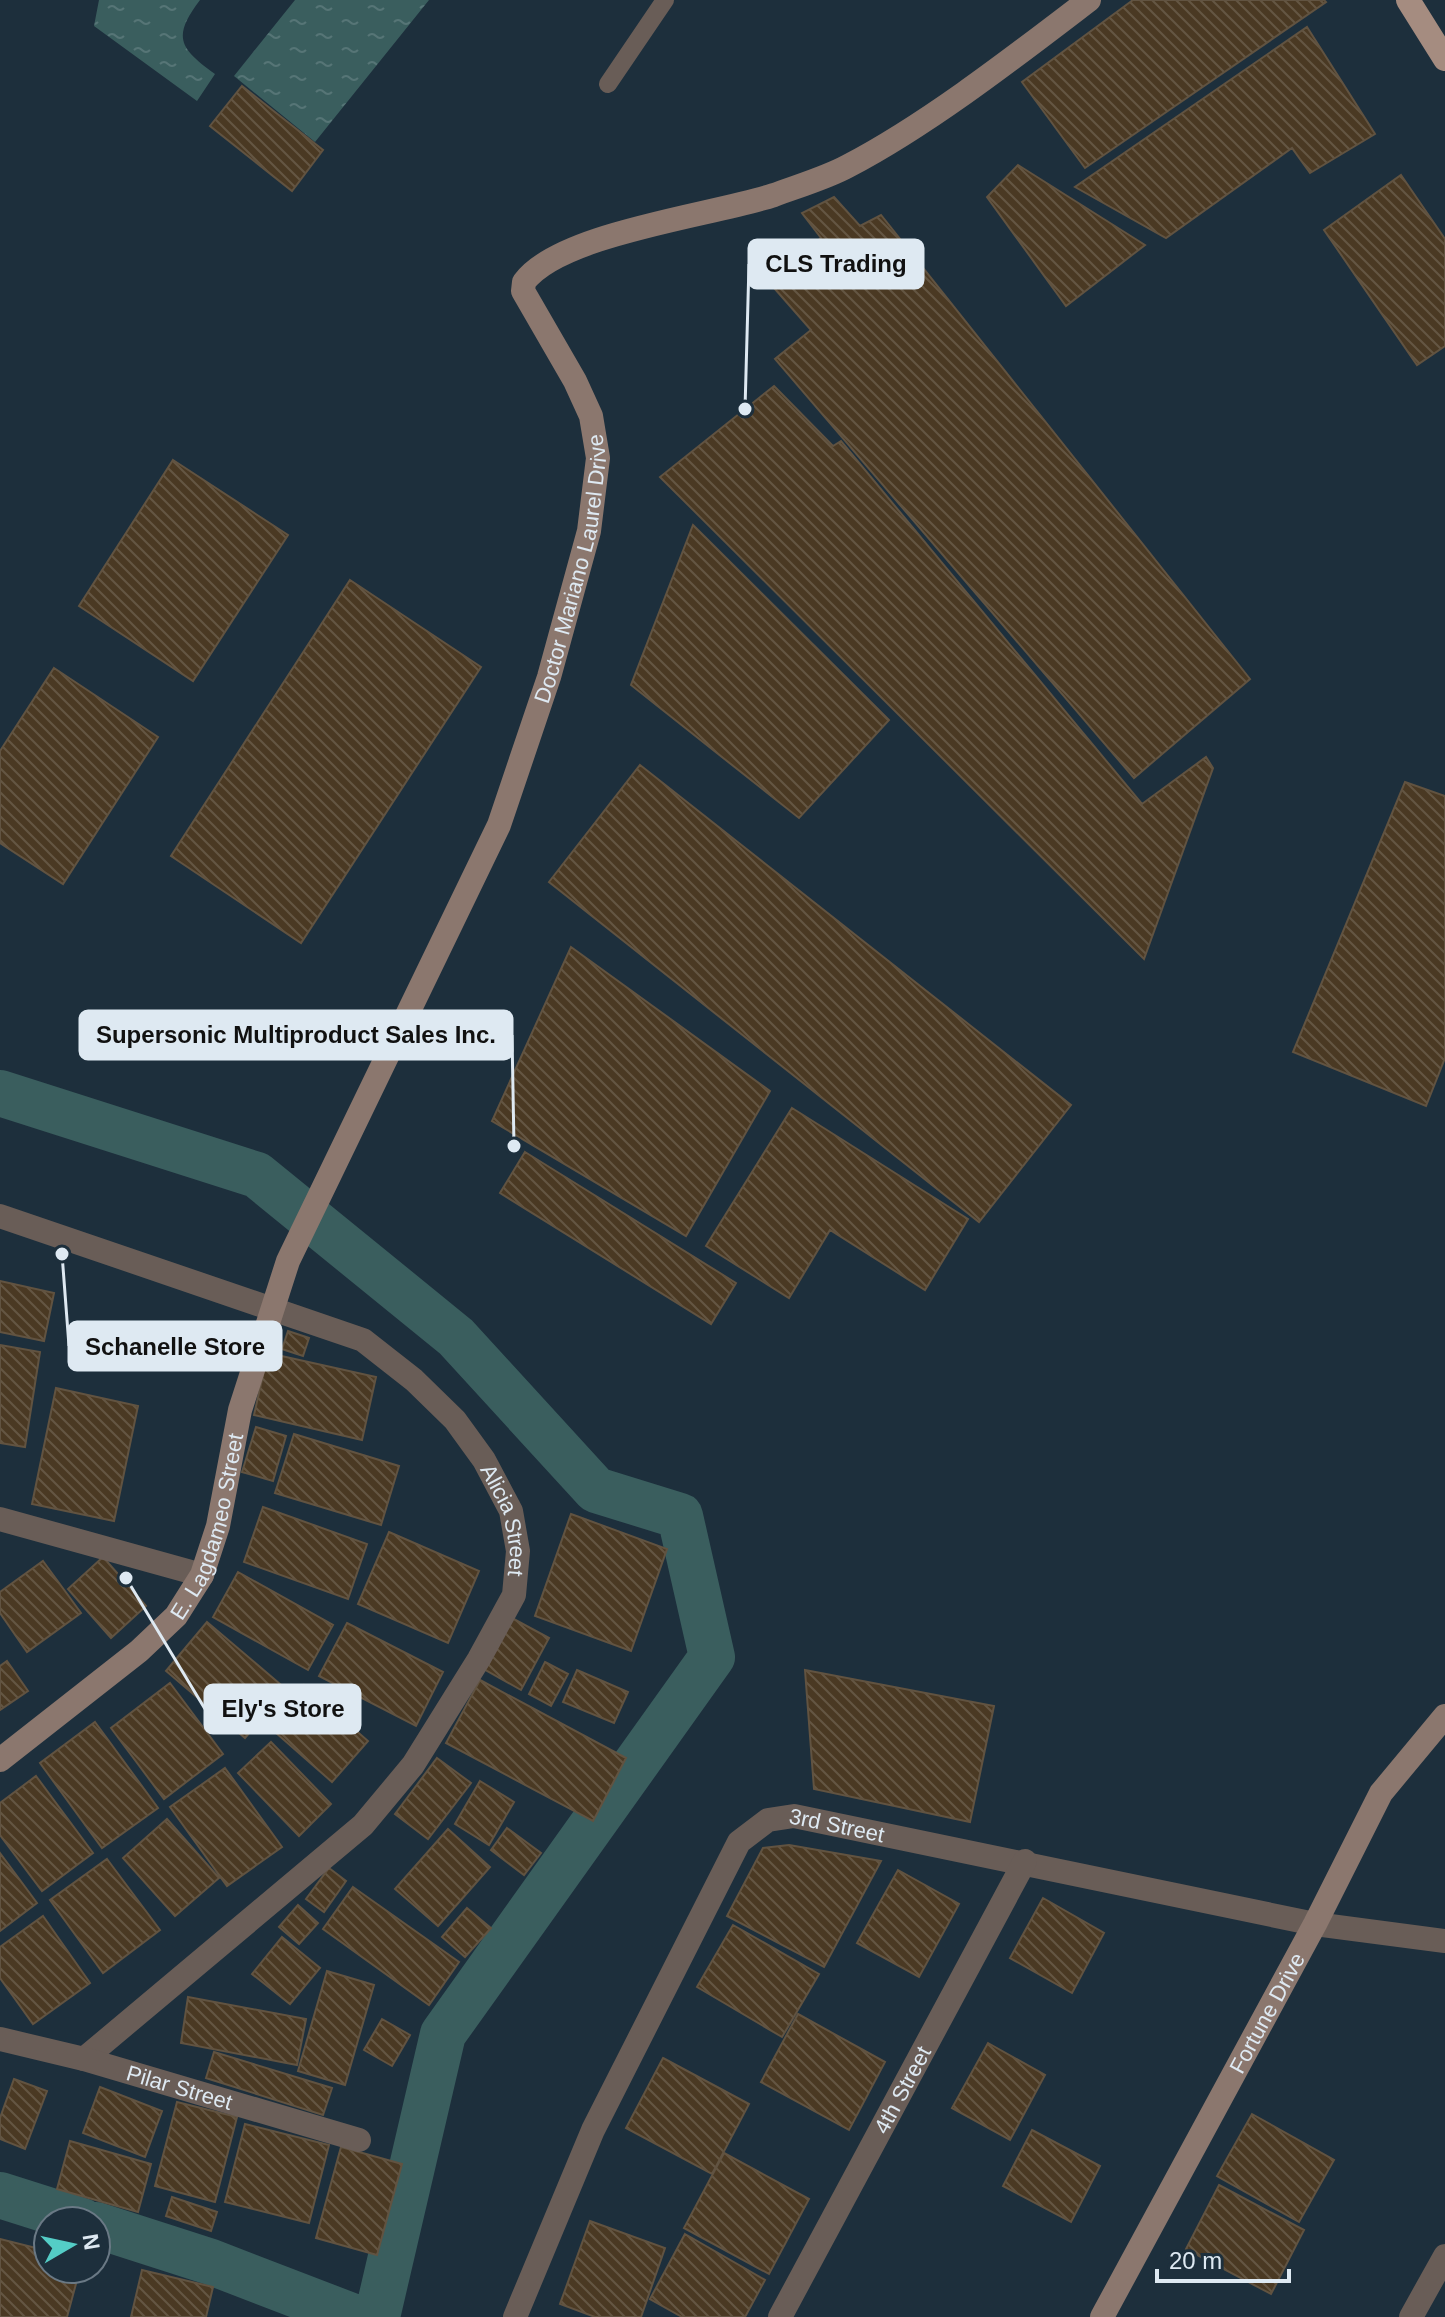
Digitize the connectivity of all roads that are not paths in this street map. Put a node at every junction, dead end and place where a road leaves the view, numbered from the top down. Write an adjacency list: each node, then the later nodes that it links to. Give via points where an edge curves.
1 (665, 0): 5 (lane)
2 (1089, 0): 7 (street, Doctor Mariano Laurel Drive, via 847,167 771,196 597,241 544,264 524,282 523,291 591,416 598,458 589,531 549,677 499,825 332,1168)
3 (1408, 0): 4 (main road)
4 (1445, 59)
5 (608, 84)
6 (0, 1216): 7 (street, Alicia Street)
7 (270, 1309): 9 (street, E. Lagdameo Street, via 240,1410 218,1526); 16 (street, Alicia Street, via 363,1340 455,1420 511,1511 518,1551 514,1595 413,1765 363,1825)
8 (0, 1519): 9 (street)
9 (202, 1575): 11 (street, E. Lagdameo Street, via 176,1616 139,1651)
10 (1445, 1716): 13 (street, Fortune Drive, via 1381,1793)
11 (0, 1760)
12 (1025, 1861): 13 (street, 3rd Street); 19 (street, 3rd Street, via 794,1816 768,1820 739,1842 593,2130); 20 (street, 4th Street)
13 (1315, 1924): 14 (street, 3rd Street); 21 (street, Fortune Drive)
14 (1445, 1941)
15 (0, 2039): 16 (street, Pilar Street)
16 (84, 2059): 17 (street, Pilar Street)
17 (359, 2140)
18 (1445, 2256): 22 (street)
19 (515, 2317)
20 (780, 2317)
21 (1102, 2317)
22 (1411, 2317)

